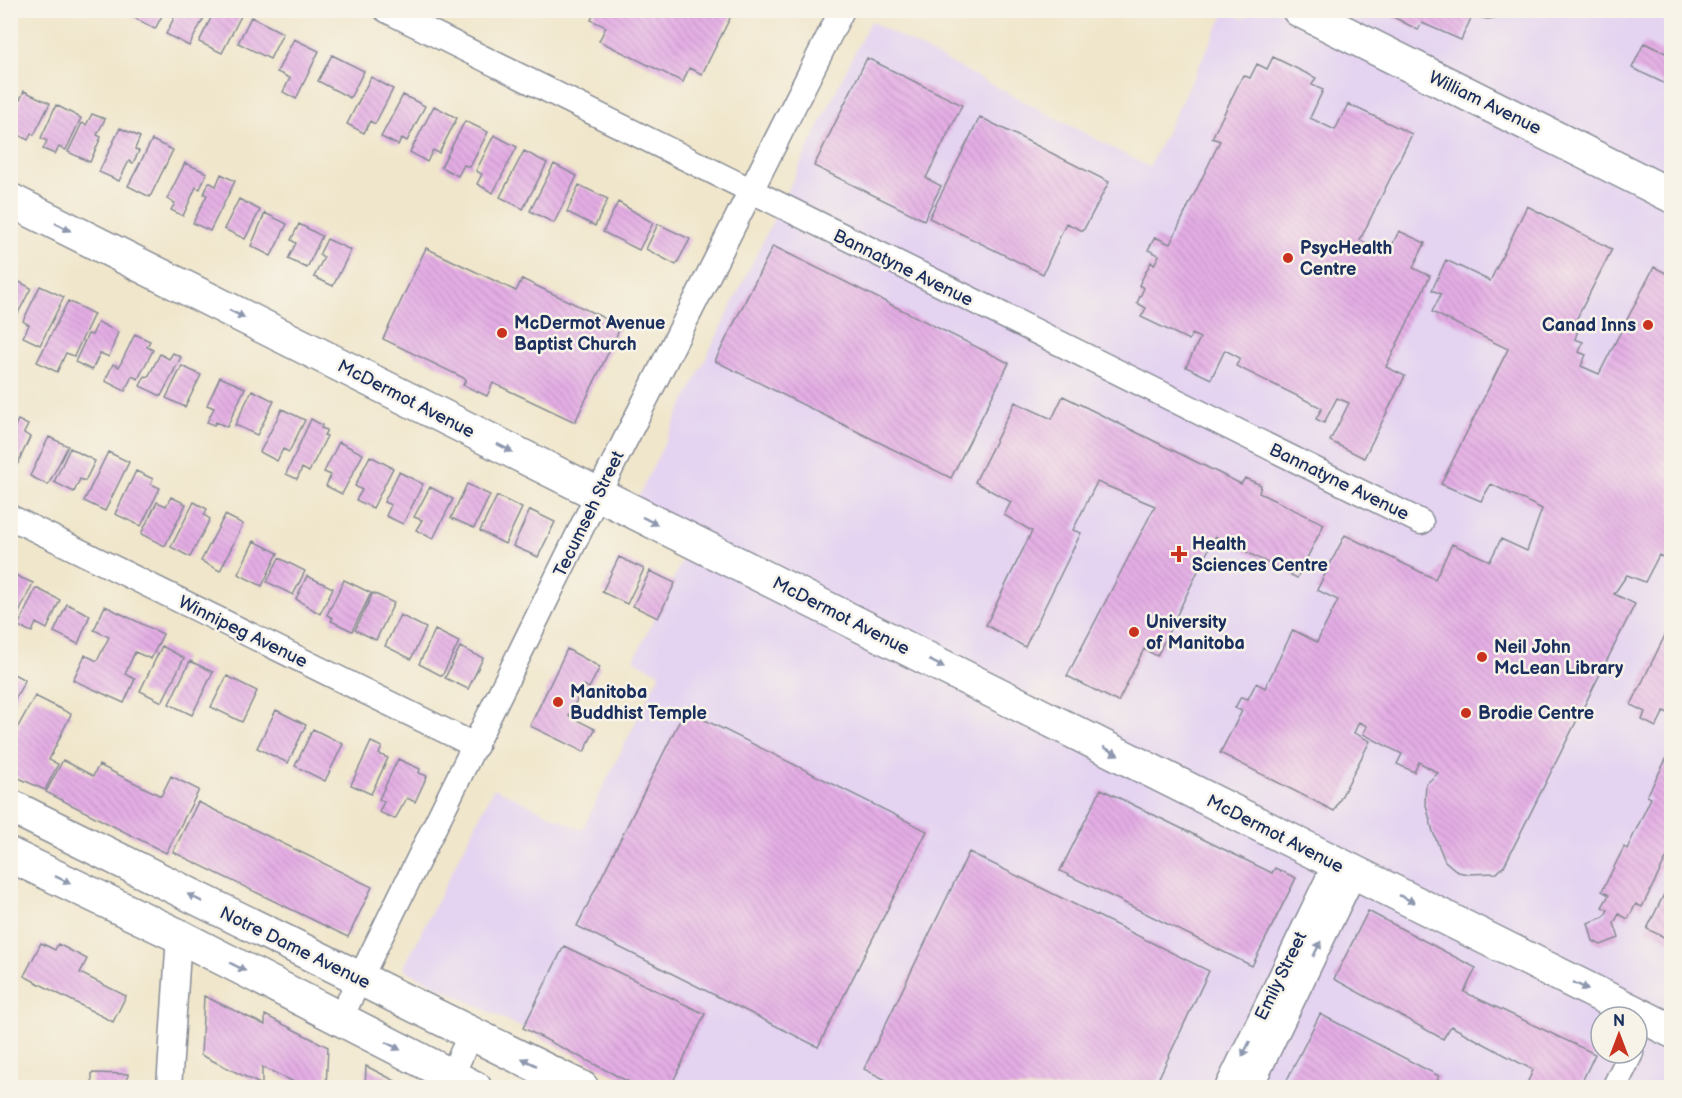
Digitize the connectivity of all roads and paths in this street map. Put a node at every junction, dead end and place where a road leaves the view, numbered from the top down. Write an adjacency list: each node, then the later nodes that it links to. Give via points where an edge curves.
1 (386, 10): 4 (street, Bannatyne Avenue)
2 (842, 10): 4 (street, Tecumseh Street)
3 (1299, 10): 5 (street, William Avenue)
4 (752, 193): 7 (street, Tecumseh Street); 9 (street, Bannatyne Avenue)
5 (1671, 196)
6 (10, 200): 7 (street, McDermot Avenue, one-way to 7)
7 (598, 494): 10 (street, Tecumseh Street); 13 (street, McDermot Avenue, one-way to 13)
8 (10, 517): 10 (street, Winnipeg Avenue)
9 (1420, 522)
10 (476, 746): 15 (street, Tecumseh Street)
11 (10, 806): 15 (street, Notre Dame Avenue, one-way to 11)
12 (10, 855): 14 (street, one-way to 14)
13 (1345, 868): 17 (street, McDermot Avenue, one-way to 17); 23 (street, Emily Street, one-way to 23); 24 (street, Emily Street, one-way to 13)
14 (179, 936): 16 (street, one-way to 16); 21 (street)
15 (360, 981): 16 (street, Tecumseh Street); 18 (street, Notre Dame Avenue)
16 (340, 1019): 20 (street, one-way to 20)
17 (1652, 1030)
18 (471, 1034): 20 (street); 22 (street, Notre Dame Avenue, one-way to 18)
19 (1625, 1065): 25 (street)
20 (458, 1084)
21 (169, 1088)
22 (582, 1088)
23 (1227, 1088)
24 (1250, 1088)
25 (1614, 1088)

